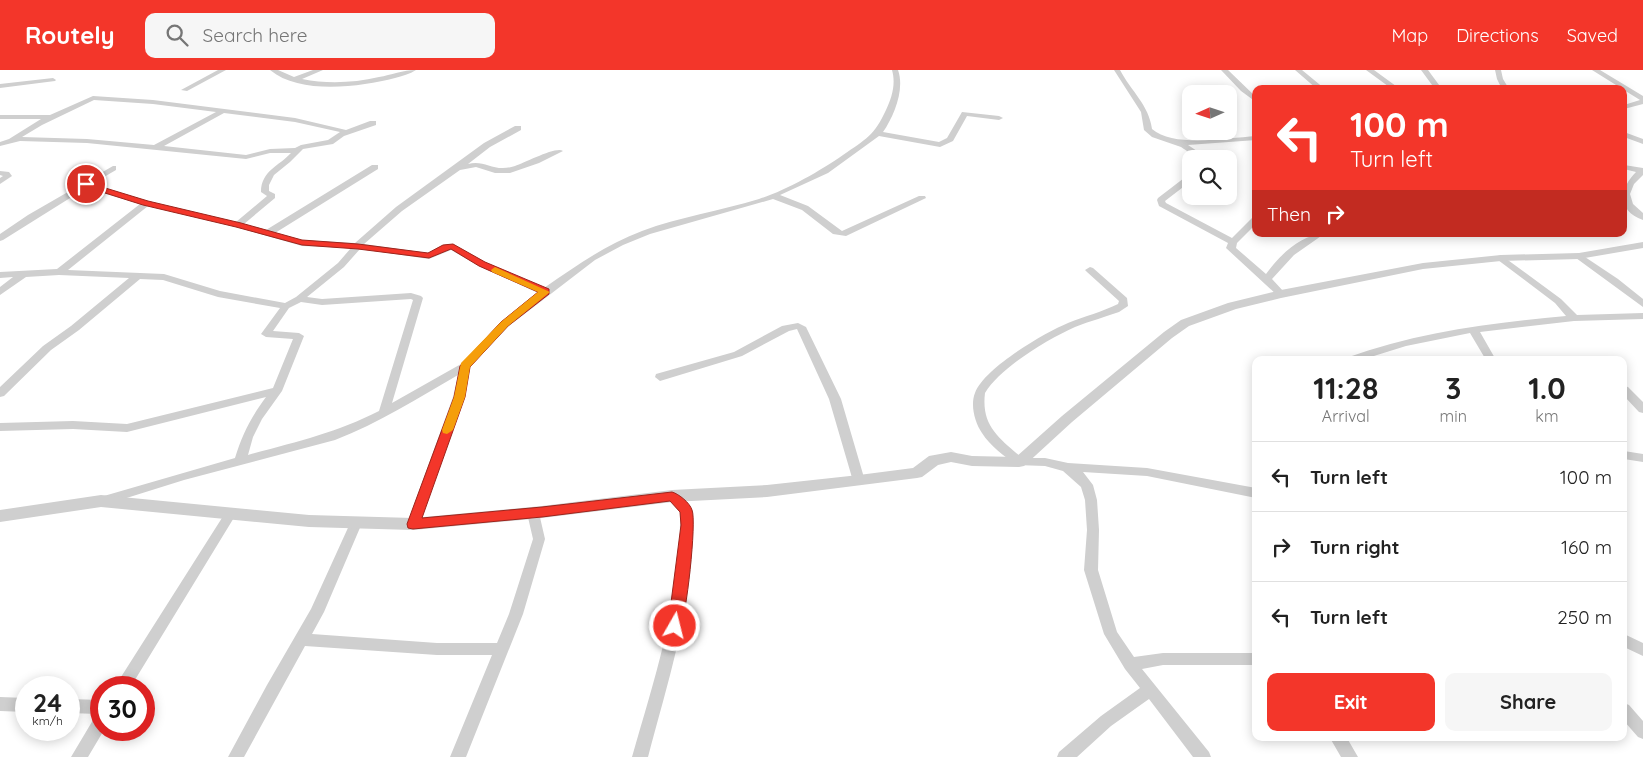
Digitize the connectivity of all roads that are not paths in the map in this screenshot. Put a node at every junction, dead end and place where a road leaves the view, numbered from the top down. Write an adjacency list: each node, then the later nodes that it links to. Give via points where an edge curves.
1 (223, 70): 21 (street)
2 (273, 70): 13 (street)
3 (320, 70): 13 (street)
4 (413, 70): 13 (street, via 354,84)
5 (895, 70): 33 (street, via 898,79 894,100)
6 (1117, 70): 38 (street, via 1144,107 1148,130 1164,140)
7 (1224, 70): 23 (street)
8 (1298, 70): 15 (street)
9 (1369, 70): 16 (street)
10 (1424, 70): 17 (street)
11 (1498, 70): 18 (street)
12 (1596, 70): 19 (street)
13 (294, 79)
14 (53, 80): 20 (street)
15 (1317, 85)
16 (1391, 85)
17 (1436, 85)
18 (1504, 85)
19 (1620, 85)
20 (0, 86)
21 (185, 90)
22 (1627, 90): 24 (street)
23 (1252, 97)
24 (1643, 100): 25 (street)
25 (1627, 106)
26 (223, 111): 28 (street, via 93,98); 32 (street, via 296,120); 40 (street)
27 (0, 117): 28 (street)
28 (52, 117): 36 (street)
29 (999, 118): 33 (street, via 965,114 950,139 940,145)
30 (372, 123): 41 (street, via 341,134 330,142)
31 (518, 128): 47 (street, via 487,145)
32 (343, 130)
33 (877, 133): 54 (street, via 825,171)
34 (1627, 135): 37 (street)
35 (1252, 138): 38 (street)
36 (9, 142): 39 (street); 40 (street, via 39,139)
37 (1643, 142)
38 (1179, 143): 42 (street)
39 (0, 144)
40 (157, 147): 41 (street, via 246,157 270,151)
41 (297, 150): 60 (street, via 291,160 265,178 265,192 272,196)
42 (1190, 150)
43 (559, 151): 47 (street, via 502,171 491,171 476,164)
44 (375, 167): 61 (street)
45 (1627, 167): 48 (street)
46 (113, 168): 51 (street)
47 (454, 170): 66 (street, via 399,209)
48 (1642, 171): 53 (street)
49 (0, 173): 50 (street, via 8,176)
50 (0, 182)
51 (86, 184): 57 (street); 63 (street)
52 (1182, 184): 64 (street, via 1161,200 1162,204)
53 (1627, 188)
54 (774, 196): 55 (street, via 805,208 843,234); 76 (street, via 646,232 592,258)
55 (922, 198)
56 (1627, 201): 58 (street)
57 (146, 203): 60 (street); 70 (street)
58 (1643, 217)
59 (1252, 223): 64 (street)
60 (238, 225): 61 (street)
61 (266, 234): 66 (street, via 302,243)
62 (1313, 237): 74 (street, via 1278,263)
63 (0, 238)
64 (1233, 242): 74 (street, via 1231,248)
65 (1643, 245): 67 (street)
66 (358, 246): 76 (street, via 429,256 453,246 482,264); 78 (street)
67 (1579, 256): 68 (street); 79 (street)
68 (1501, 258): 77 (street, via 1423,266); 82 (street, via 1558,301)
69 (1090, 270): 97 (street, via 1124,300 1123,306 1045,338 997,372 980,393 983,425 988,434)
70 (58, 272): 72 (street); 73 (street)
71 (0, 274): 72 (street)
72 (23, 274): 75 (street)
73 (138, 276): 80 (street, via 164,277 218,294); 89 (street, via 47,348)
74 (1268, 278): 77 (street)
75 (0, 292)
76 (545, 292): 86 (street, via 504,324)
77 (1281, 294): 97 (street, via 1204,315 1185,324)
78 (299, 299): 80 (street); 92 (street, via 322,302 418,298)
79 (1643, 304)
80 (286, 306): 88 (street, via 266,334 299,336)
81 (1643, 316): 82 (street)
82 (1574, 318): 83 (street)
83 (1473, 329): 84 (street, via 1414,340); 85 (street)
84 (1363, 356)
85 (1489, 356)
86 (465, 366): 92 (street); 107 (street, via 459,397)
87 (660, 377): 99 (street, via 738,354 786,328 801,327 835,399)
88 (277, 391): 93 (street, via 127,428 73,425); 96 (street, via 257,417)
89 (0, 393)
90 (1627, 393): 91 (street)
91 (1643, 409)
92 (384, 413): 96 (street, via 331,437)
93 (0, 427)
94 (1627, 455): 95 (street)
95 (1643, 458)
96 (240, 461): 102 (street)
97 (1019, 462): 98 (street, via 1045,462); 99 (street, via 951,457 934,460 917,473)
98 (1067, 467): 100 (street, via 1147,472); 113 (street, via 1087,485 1093,530 1091,570 1111,634)
99 (859, 481): 101 (street, via 766,491)
100 (1252, 492)
101 (672, 496): 104 (street); 125 (street, via 686,510 687,539 675,626)
102 (101, 501): 103 (street); 105 (street)
103 (231, 513): 106 (street); 114 (street)
104 (533, 513): 107 (street); 110 (street, via 539,539)
105 (0, 516)
106 (356, 523): 107 (street); 108 (street)
107 (413, 524)
108 (303, 640): 110 (street, via 438,649); 123 (street)
109 (1627, 642): 111 (street)
110 (502, 649): 124 (street)
111 (1643, 650)
112 (1252, 659): 113 (street, via 1163,659)
113 (1130, 664): 115 (street)
114 (129, 676)
115 (1151, 689): 126 (street, via 1106,721); 127 (street)
116 (0, 704): 117 (street)
117 (15, 705)
118 (1627, 713): 119 (street)
119 (1643, 732)
120 (90, 738): 122 (street)
121 (1340, 741): 128 (street)
122 (79, 757)
123 (236, 757)
124 (458, 757)
125 (640, 757)
126 (1065, 757)
127 (1203, 757)
128 (1350, 757)

